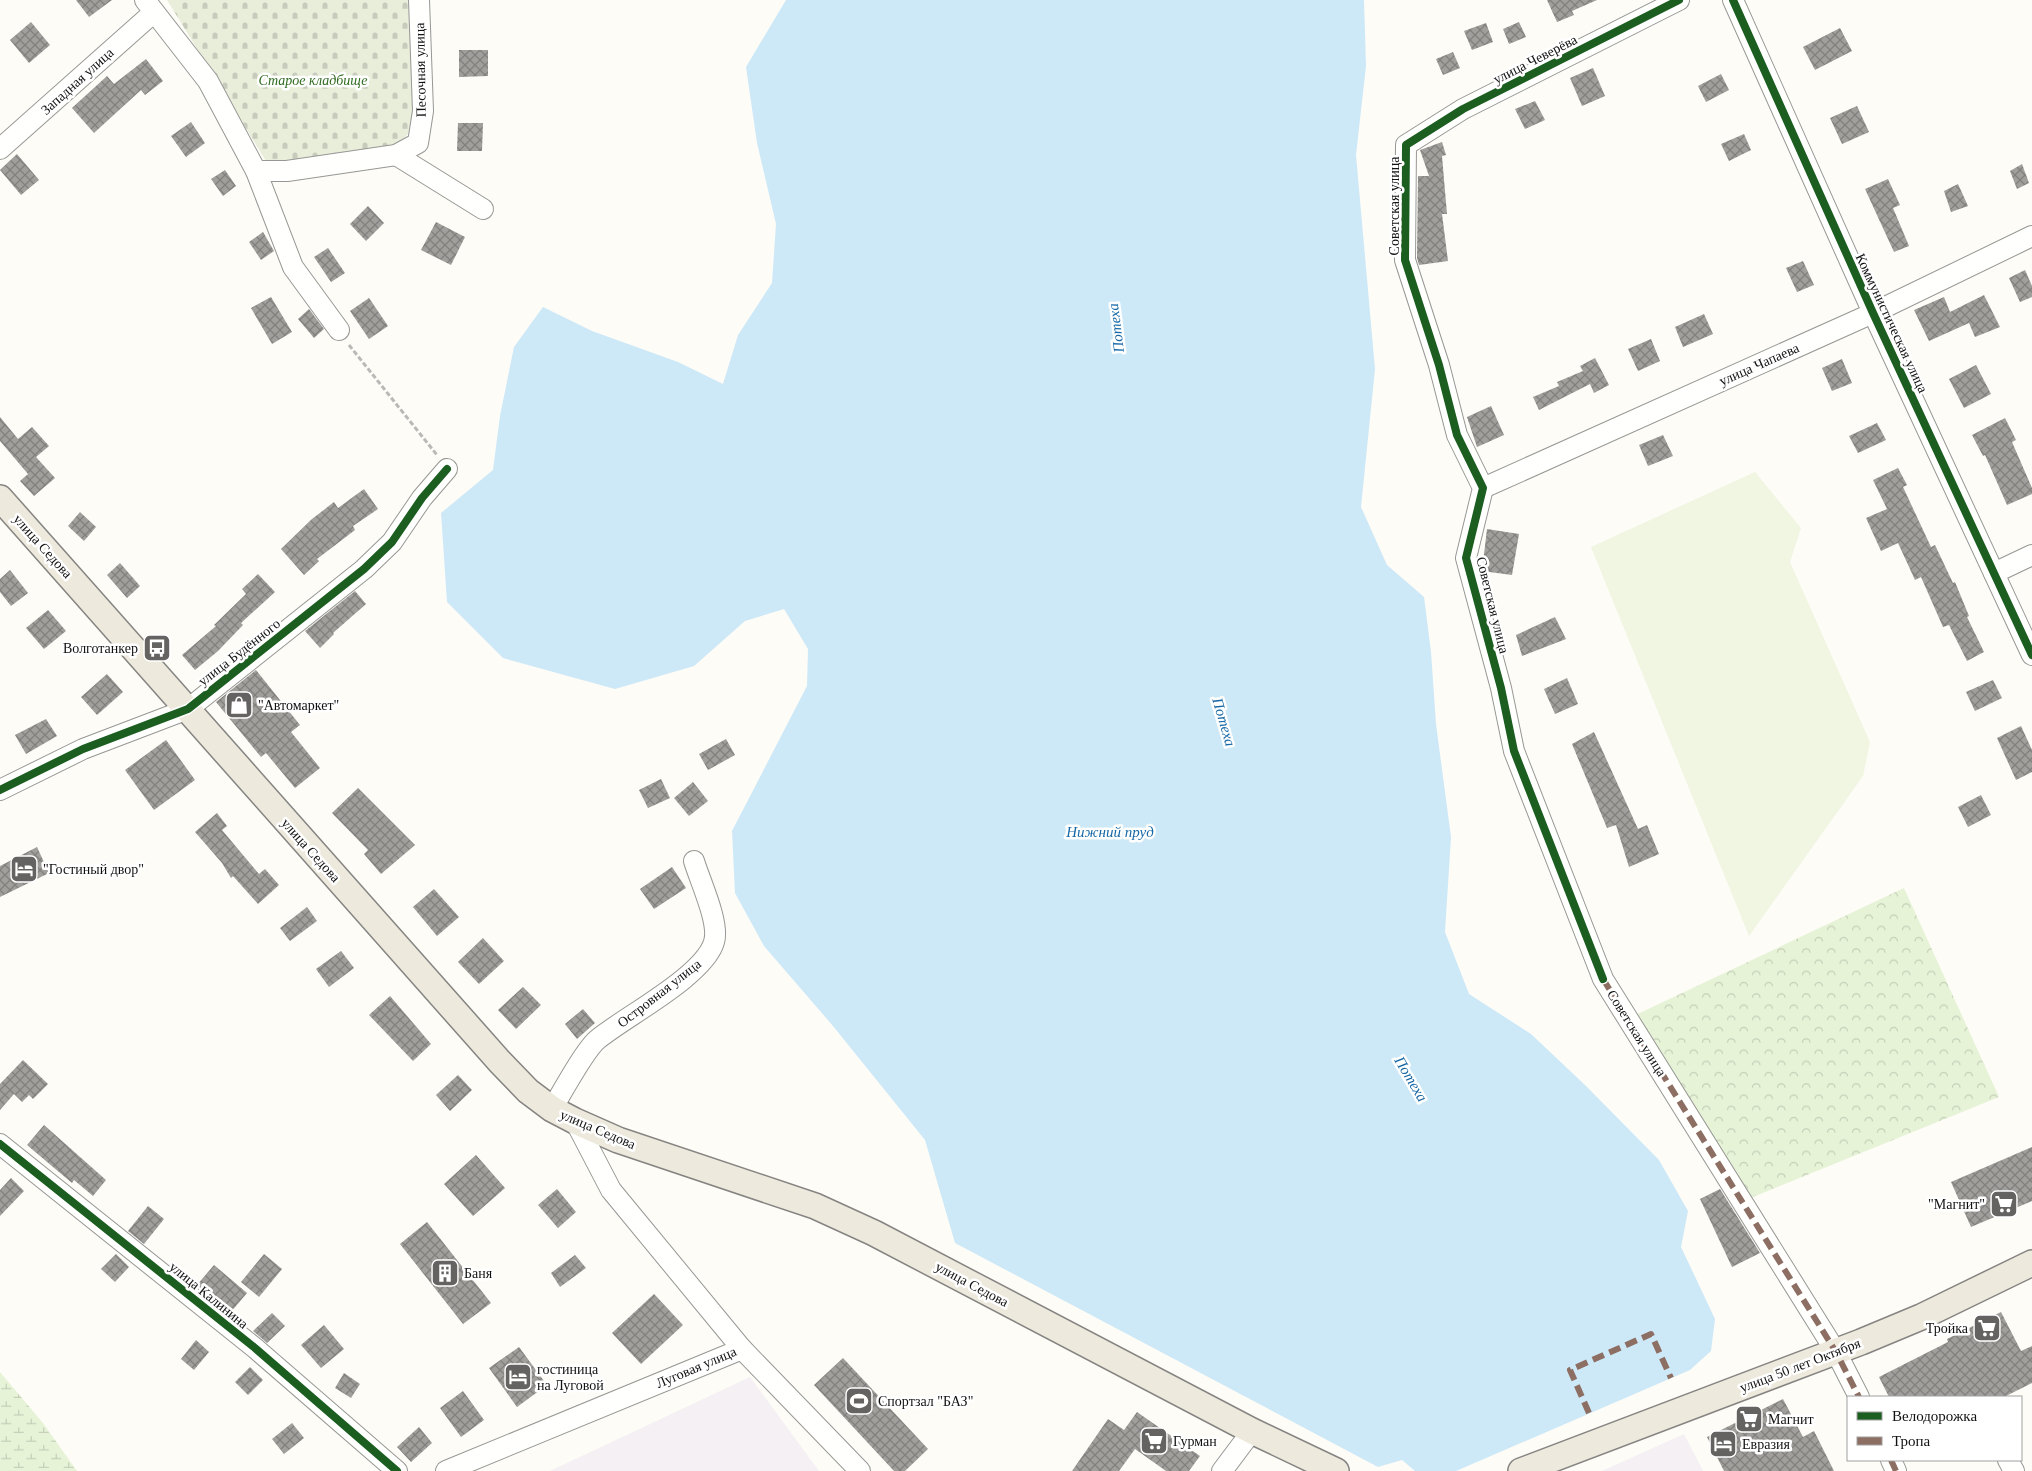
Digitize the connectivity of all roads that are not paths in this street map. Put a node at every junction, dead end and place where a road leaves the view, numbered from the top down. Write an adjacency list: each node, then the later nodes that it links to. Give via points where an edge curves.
1 (419, 0): 7 (street, Песочная улица, via 424,111 418,143)
2 (1679, 0): 5 (street, улица Чеверёва, via 1463,109)
3 (1733, 0): 11 (street, Коммунистическая улица)
4 (149, 6): 6 (street, Западная улица); 8 (street, via 208,81)
5 (1406, 145): 14 (street, Советская улица, via 1406,260 1457,436)
6 (0, 149)
7 (396, 155): 8 (street, Песочная улица, via 287,171); 9 (street)
8 (256, 171): 12 (street, via 292,267)
9 (483, 210)
10 (2032, 236): 11 (street, улица Чапаева)
11 (1873, 313): 14 (street, улица Чапаева); 17 (street, Коммунистическая улица)
12 (339, 330)
13 (447, 469): 19 (street, улица Будённого, via 422,498 392,542 364,569)
14 (1484, 488): 27 (street, Советская улица, via 1466,558 1501,688 1514,751 1603,979)
15 (0, 498): 19 (main road, улица Седова)
16 (2032, 555): 17 (street)
17 (1994, 572): 18 (street, Коммунистическая улица)
18 (2032, 655)
19 (188, 709): 20 (street, улица Будённого, via 83,749); 22 (main road, улица Седова, via 500,1062 528,1091)
20 (0, 790)
21 (694, 861): 22 (street, Островная улица, via 715,928 715,941 710,952 649,1005 596,1040)
22 (552, 1109): 23 (main road, улица Седова)
23 (575, 1122): 26 (street, Луговая улица, via 611,1190); 29 (main road, улица Седова, via 618,1140 815,1206 874,1233)
24 (0, 1144): 30 (street, улица Калинина, via 255,1348)
25 (2032, 1263): 27 (main road, улица 50 лет Октября, via 1921,1317)
26 (742, 1349): 31 (street, Луговая улица); 32 (street)
27 (1836, 1352): 28 (street, Советская улица); 35 (main road, улица 50 лет Октября)
28 (1858, 1396)
29 (1252, 1431): 33 (street); 34 (main road, улица Седова)
30 (397, 1471)
31 (446, 1471)
32 (860, 1471)
33 (1222, 1471)
34 (1336, 1471)
35 (1521, 1471)

